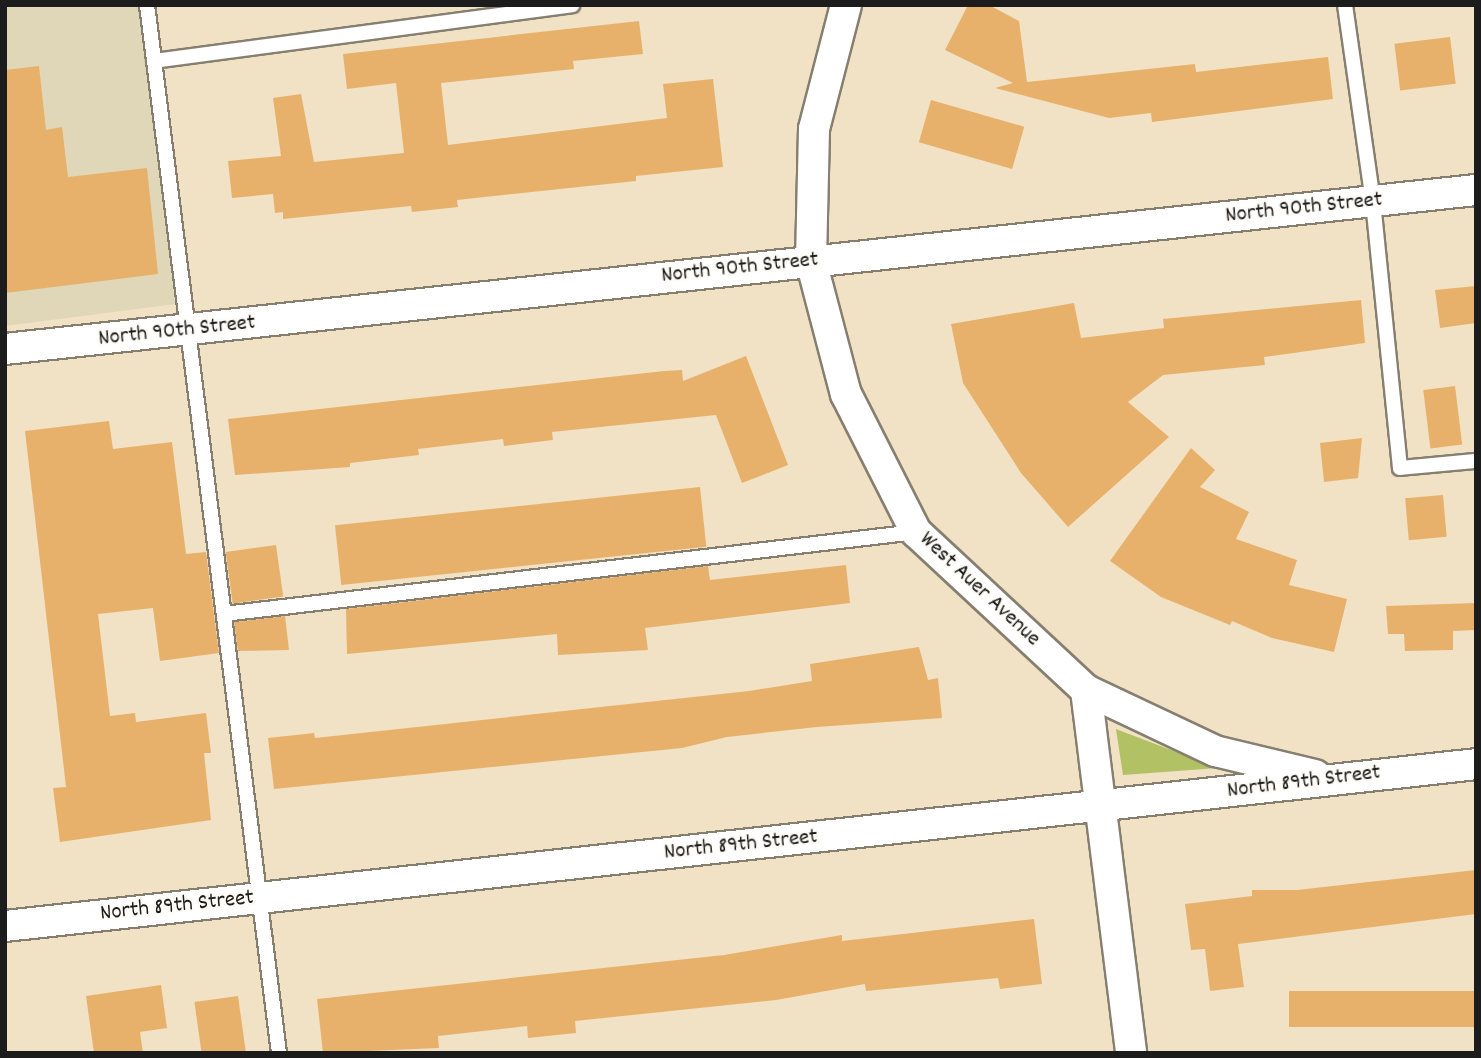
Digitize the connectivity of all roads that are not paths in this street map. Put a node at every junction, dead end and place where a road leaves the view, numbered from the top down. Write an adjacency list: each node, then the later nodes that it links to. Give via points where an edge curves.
1 (147, 5): 5 (lane)
2 (572, 5): 5 (lane)
3 (846, 5): 8 (street, West Auer Avenue, via 814,129)
4 (1345, 5): 7 (lane)
5 (154, 61): 9 (lane)
6 (1476, 190): 7 (street, North 90th Street)
7 (1373, 202): 8 (street, North 90th Street); 11 (lane, via 1400,468)
8 (811, 261): 9 (street, North 90th Street); 12 (street, West Auer Avenue, via 846,394)
9 (189, 331): 10 (street, North 90th Street); 13 (lane)
10 (5, 349)
11 (1476, 461)
12 (916, 532): 13 (lane); 14 (street, West Auer Avenue)
13 (224, 614): 18 (lane)
14 (1086, 690): 16 (street, West Auer Avenue, via 1215,751); 17 (street)
15 (1476, 764): 16 (street, North 89th Street)
16 (1336, 780): 17 (street, North 89th Street)
17 (1102, 806): 18 (street, North 89th Street); 21 (street)
18 (260, 898): 19 (street, North 89th Street); 20 (lane)
19 (5, 926)
20 (279, 1053)
21 (1131, 1053)

